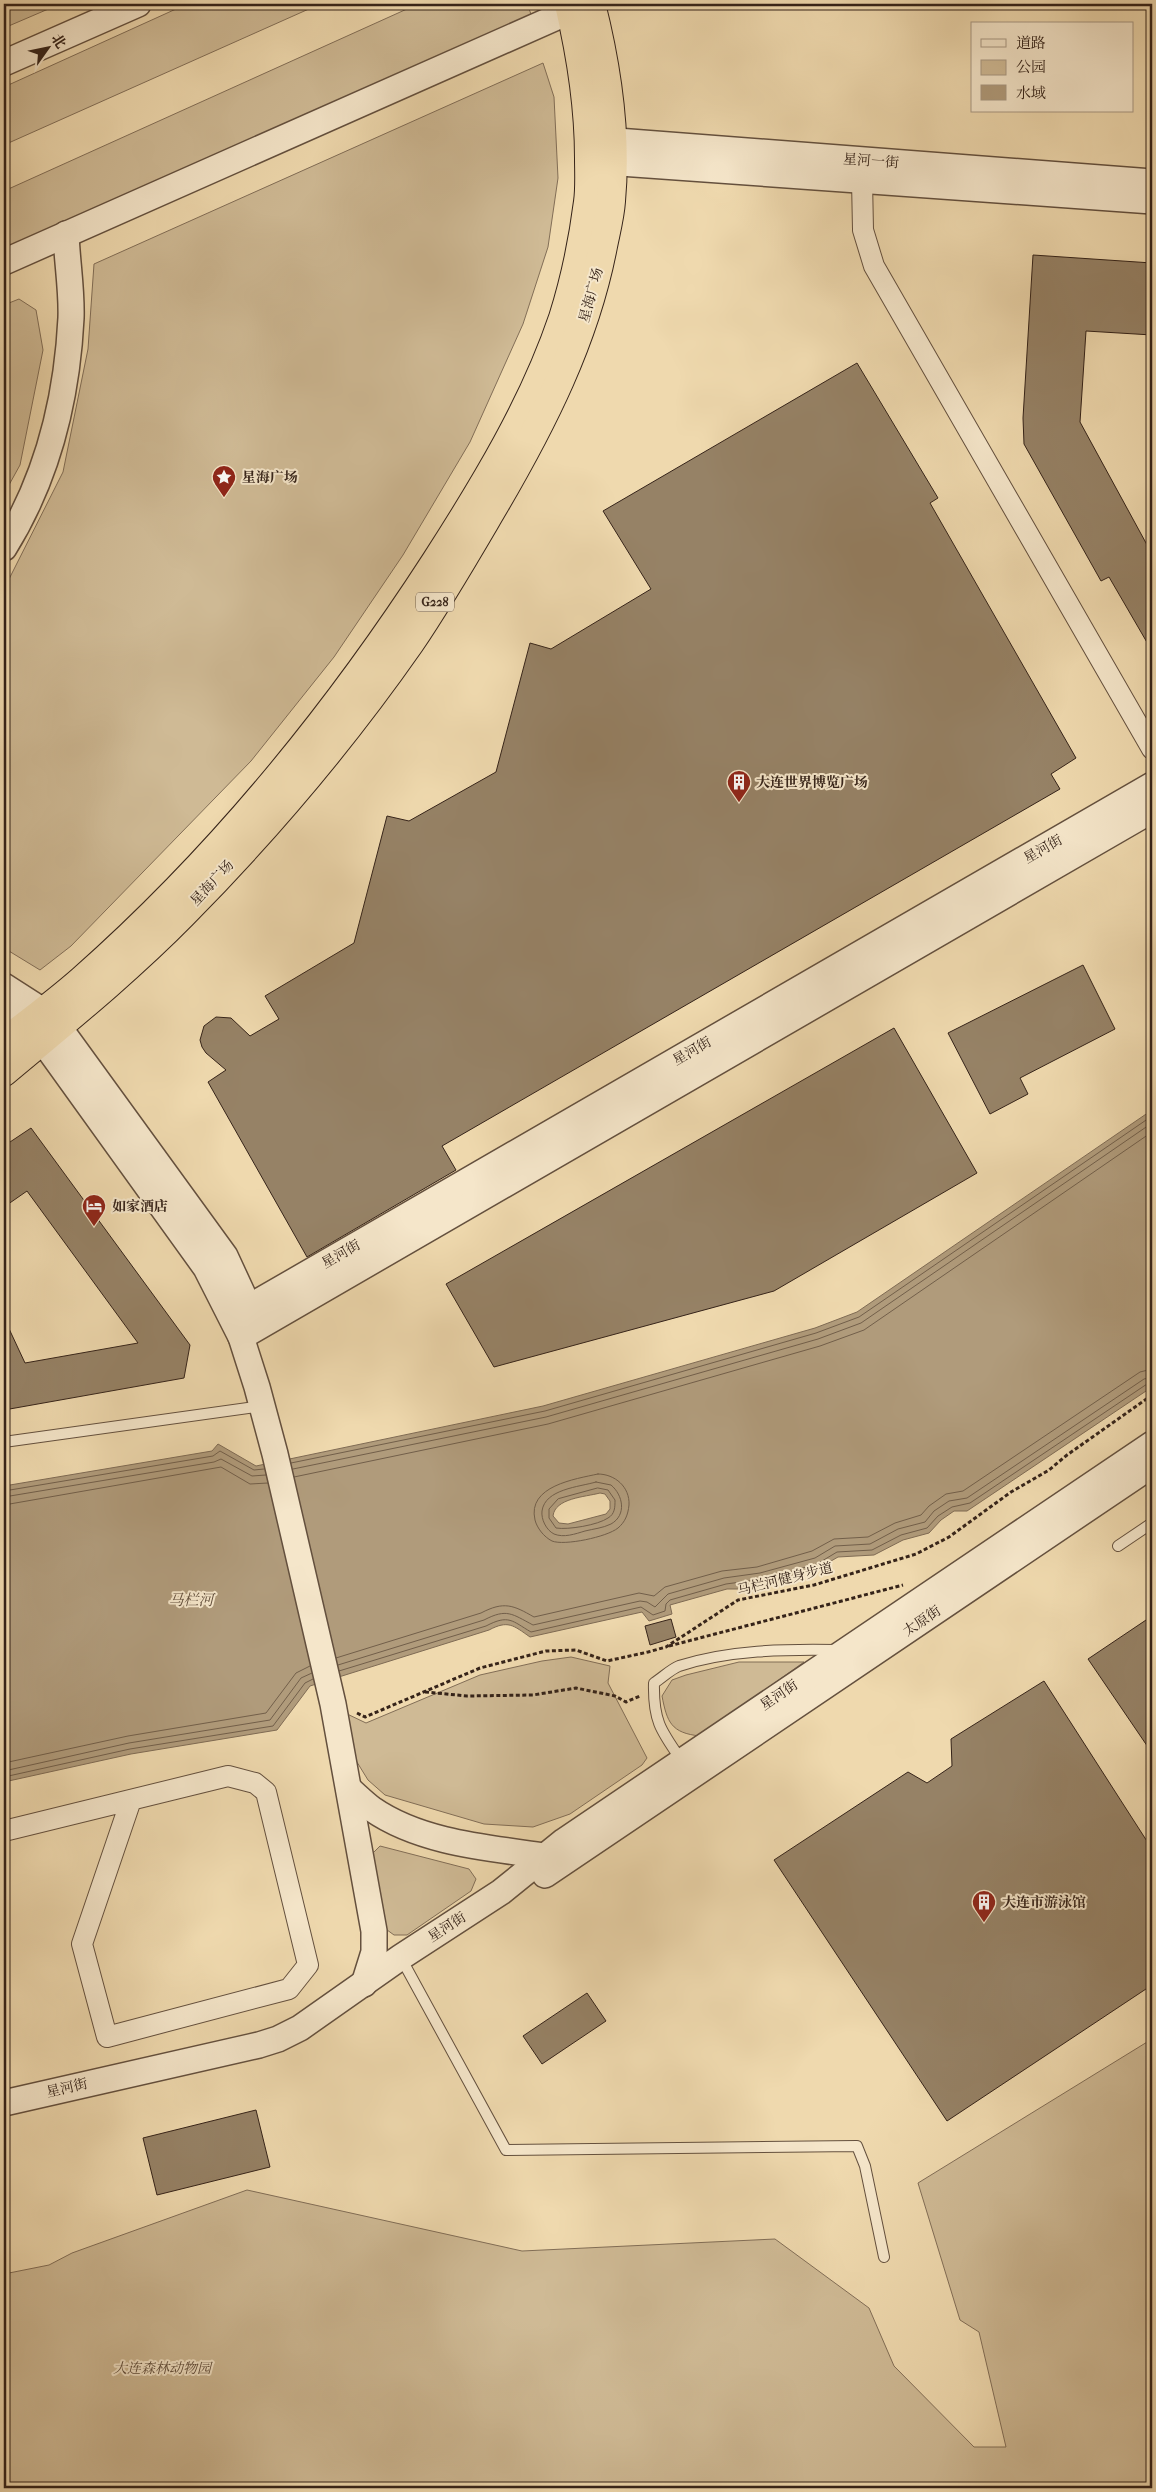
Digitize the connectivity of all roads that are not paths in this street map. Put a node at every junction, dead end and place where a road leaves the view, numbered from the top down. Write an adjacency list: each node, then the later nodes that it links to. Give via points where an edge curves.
1 (138, 4): 3 (street)
2 (579, 6): 4 (highway, 星海广场 / G228, via 601,45 611,115); 8 (street)
3 (4, 63)
4 (600, 150): 5 (street, 星河一街); 6 (street, 星河一街); 15 (highway, 星海广场 / G228, via 611,202 600,263 583,324 562,380 505,488 409,643 339,738 182,916)
5 (862, 180): 7 (street, 星河一街); 11 (street, via 863,230 874,266)
6 (1152, 182)
7 (1152, 201)
8 (66, 234): 9 (street); 10 (street, via 71,317 64,395 43,470)
9 (4, 262)
10 (4, 548)
11 (1152, 749)
12 (1152, 785): 17 (street, 星河街)
13 (1152, 810): 17 (street, 星河街)
14 (4, 986): 15 (street)
15 (29, 1026): 16 (highway, 星海广场 / G228); 17 (street, via 206,1268)
16 (4, 1072)
17 (240, 1321): 18 (street)
18 (262, 1406): 19 (lane); 26 (street, via 342,1706)
19 (4, 1442)
20 (1152, 1444): 24 (street, 太原街)
21 (1152, 1465): 25 (street, 太原街)
22 (1152, 1523): 23 (lane)
23 (1118, 1546)
24 (846, 1650): 25 (street, 星河街); 25 (lane, via 720,1657 678,1667 654,1683 653,1707 660,1729)
25 (687, 1769): 29 (street, 星河街)
26 (349, 1789): 29 (street, via 372,1809 402,1826); 31 (street, via 374,1931 374,1952)
27 (131, 1800): 27 (street, via 82,1944 107,2037 289,1989 308,1965 266,1792 255,1783 228,1776); 28 (street)
28 (4, 1831)
29 (549, 1863): 30 (street, 星河街)
30 (404, 1964): 31 (street, 星河街); 33 (street, 星河街, via 306,2039 268,2056); 34 (lane, via 506,2150 857,2146 865,2166)
31 (364, 1984): 32 (street, 星河街, via 300,2028 278,2039)
32 (4, 2102)
33 (4, 2117)
34 (884, 2257)

